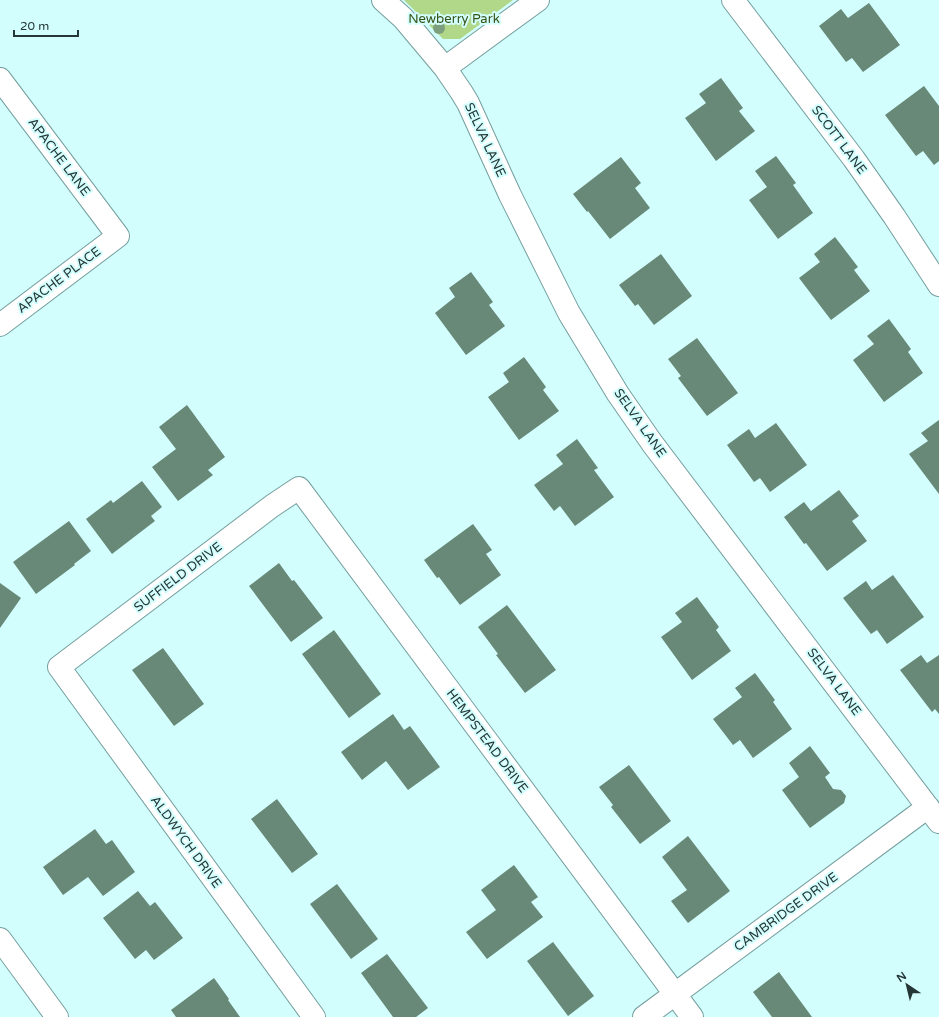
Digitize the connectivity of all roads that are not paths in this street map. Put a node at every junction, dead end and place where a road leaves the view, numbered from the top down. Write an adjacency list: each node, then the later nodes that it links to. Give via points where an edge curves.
1 (383, 0): 4 (street, SELVA LANE, via 403,18)
2 (538, 0): 4 (street)
3 (733, 0): 7 (street, SCOTT LANE, via 854,159)
4 (445, 68): 11 (street, SELVA LANE, via 468,103 510,195 569,313 618,394 652,443)
5 (0, 79): 6 (street, APACHE LANE)
6 (118, 236): 8 (street, APACHE PLACE)
7 (939, 285)
8 (0, 325)
9 (299, 488): 10 (street, SUFFIELD DRIVE); 13 (street, HEMPSTEAD DRIVE)
10 (59, 667): 15 (street, ALDWYCH DRIVE)
11 (934, 814): 13 (street, CAMBRIDGE DRIVE)
12 (0, 939): 14 (street)
13 (675, 994): 16 (street, CAMBRIDGE DRIVE); 17 (street, HEMPSTEAD DRIVE)
14 (57, 1017)
15 (314, 1017)
16 (644, 1017)
17 (692, 1017)

